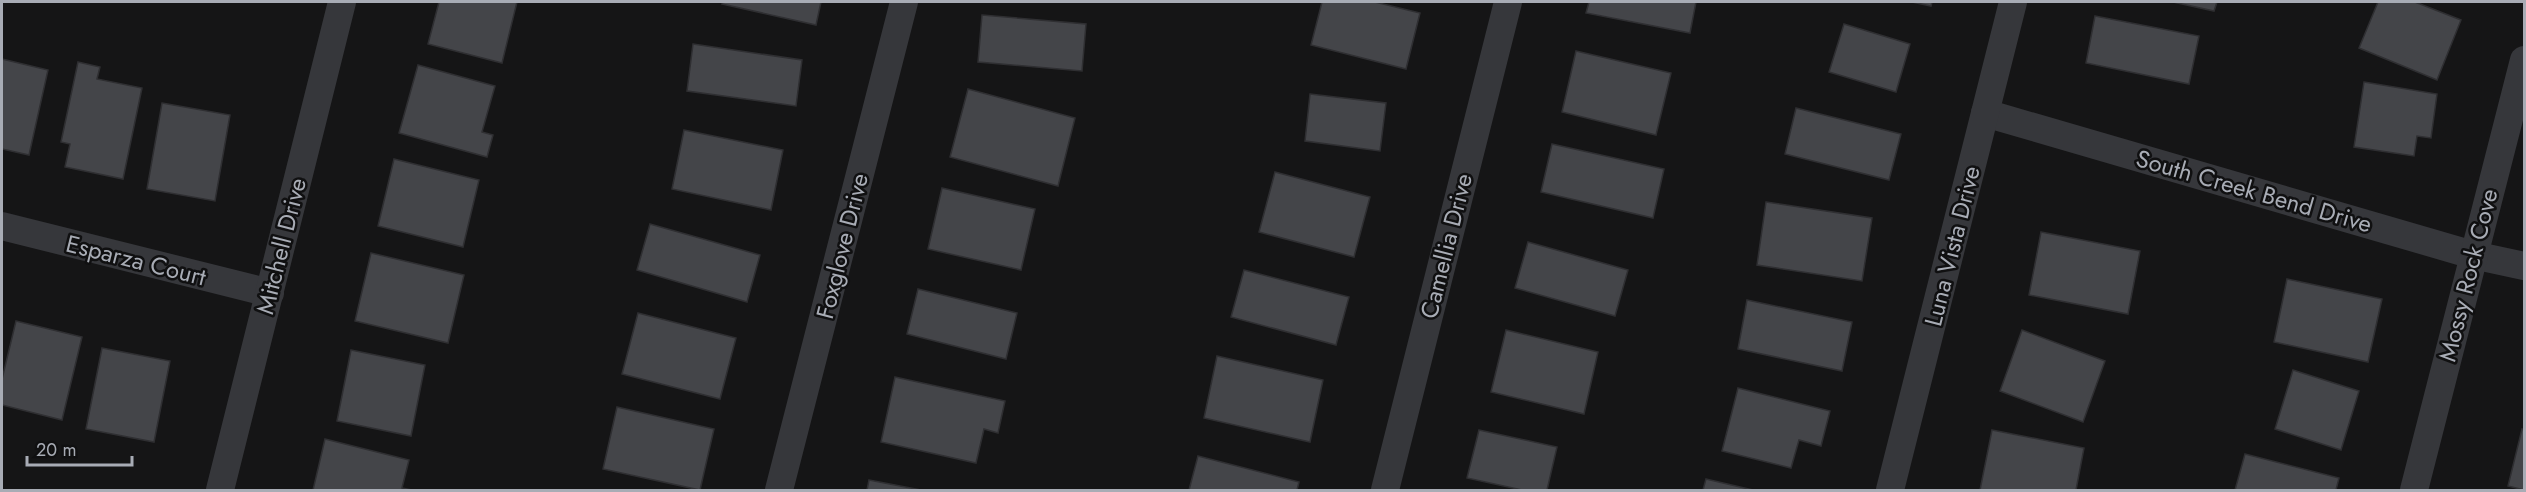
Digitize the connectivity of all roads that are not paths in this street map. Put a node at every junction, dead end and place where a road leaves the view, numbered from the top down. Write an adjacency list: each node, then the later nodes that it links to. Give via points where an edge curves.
1 (342, 2): 10 (street, Mitchell Drive)
2 (904, 2): 12 (street, Foxglove Drive)
3 (1508, 2): 13 (street, Camellia Drive)
4 (2013, 2): 6 (street, Luna Vista Drive)
5 (2524, 60): 8 (street, Mossy Rock Cove)
6 (1985, 113): 8 (street, South Creek Bend Drive); 14 (street, Luna Vista Drive)
7 (2, 226): 10 (street, Esparza Court)
8 (2473, 255): 9 (street, South Creek Bend Drive); 15 (street, Mossy Rock Cove)
9 (2524, 266)
10 (270, 293): 11 (street, Mitchell Drive)
11 (220, 490)
12 (779, 490)
13 (1385, 490)
14 (1890, 490)
15 (2414, 490)

